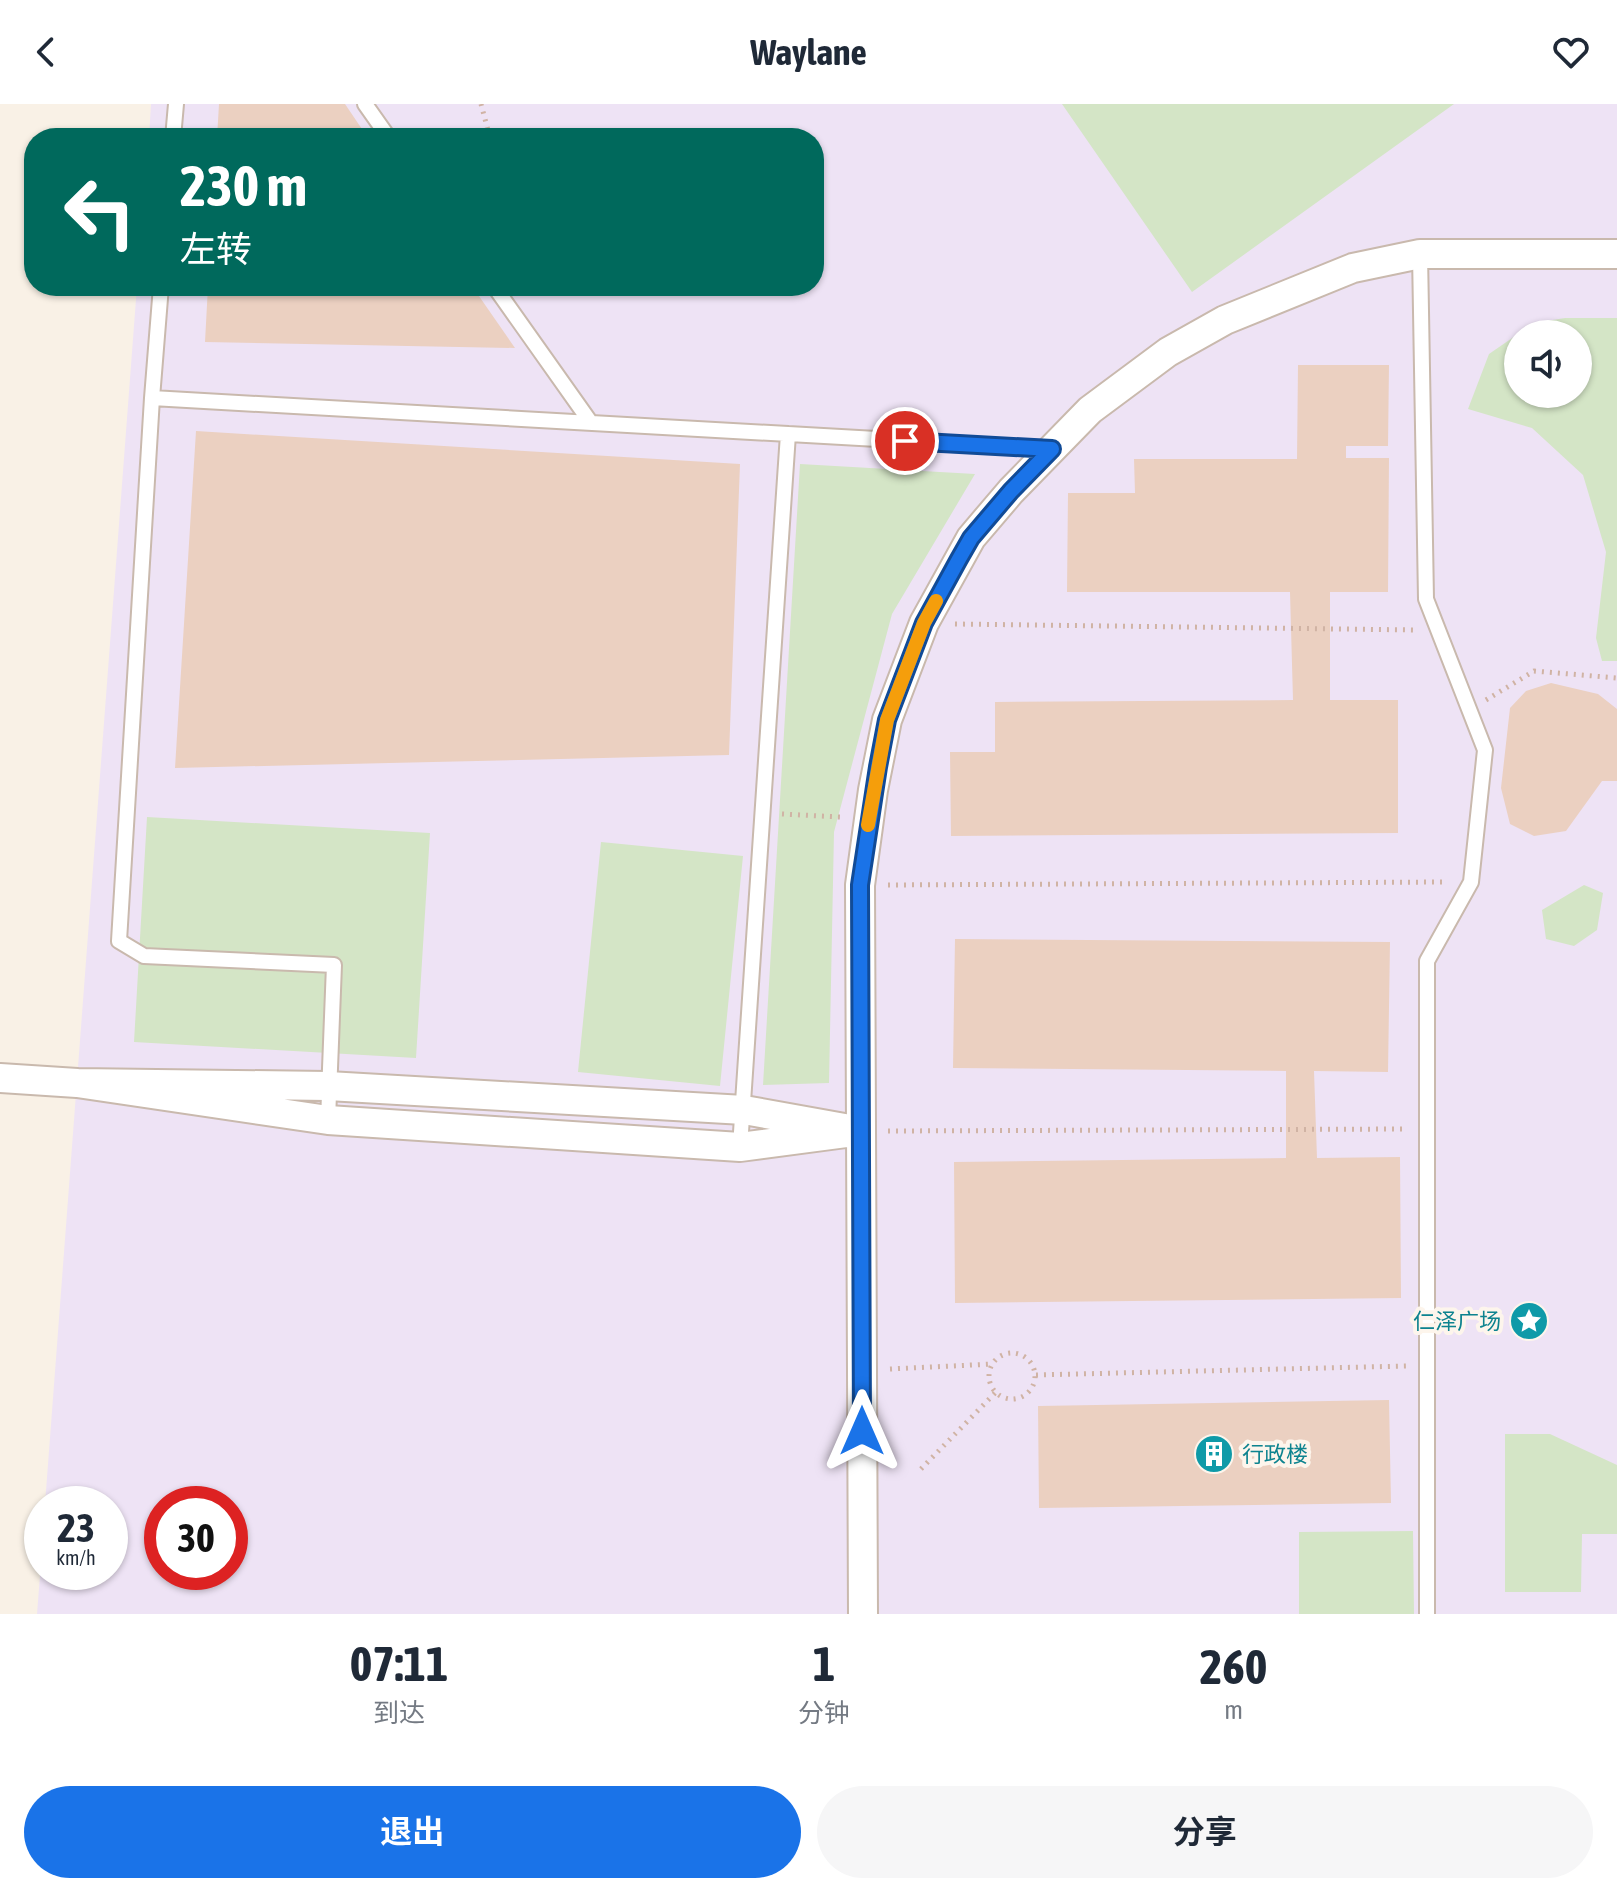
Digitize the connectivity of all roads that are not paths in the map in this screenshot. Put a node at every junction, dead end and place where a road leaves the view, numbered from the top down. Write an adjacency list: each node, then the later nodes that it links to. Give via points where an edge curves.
1 (176, 104): 3 (lane)
2 (365, 104): 4 (lane)
3 (174, 128)
4 (382, 128)
5 (1420, 254): 6 (street); 12 (street, via 1353,268 1225,320 1168,352 1090,410); 21 (lane, via 1426,599 1485,750 1471,882 1427,961)
6 (1617, 254)
7 (160, 296): 9 (lane)
8 (501, 296): 10 (lane)
9 (152, 398): 10 (lane); 15 (lane, via 119,941 144,956 334,965)
10 (591, 423): 11 (lane)
11 (788, 434): 12 (lane); 16 (lane)
12 (1052, 449): 18 (street, via 971,538 924,623 887,720 860,885)
13 (0, 1078): 14 (street)
14 (77, 1083): 15 (street); 17 (street)
15 (328, 1086): 16 (street); 17 (lane)
16 (744, 1110): 18 (street); 19 (lane)
17 (328, 1120): 19 (street)
18 (861, 1131): 19 (street); 20 (street)
19 (740, 1147)
20 (863, 1614)
21 (1427, 1614)

